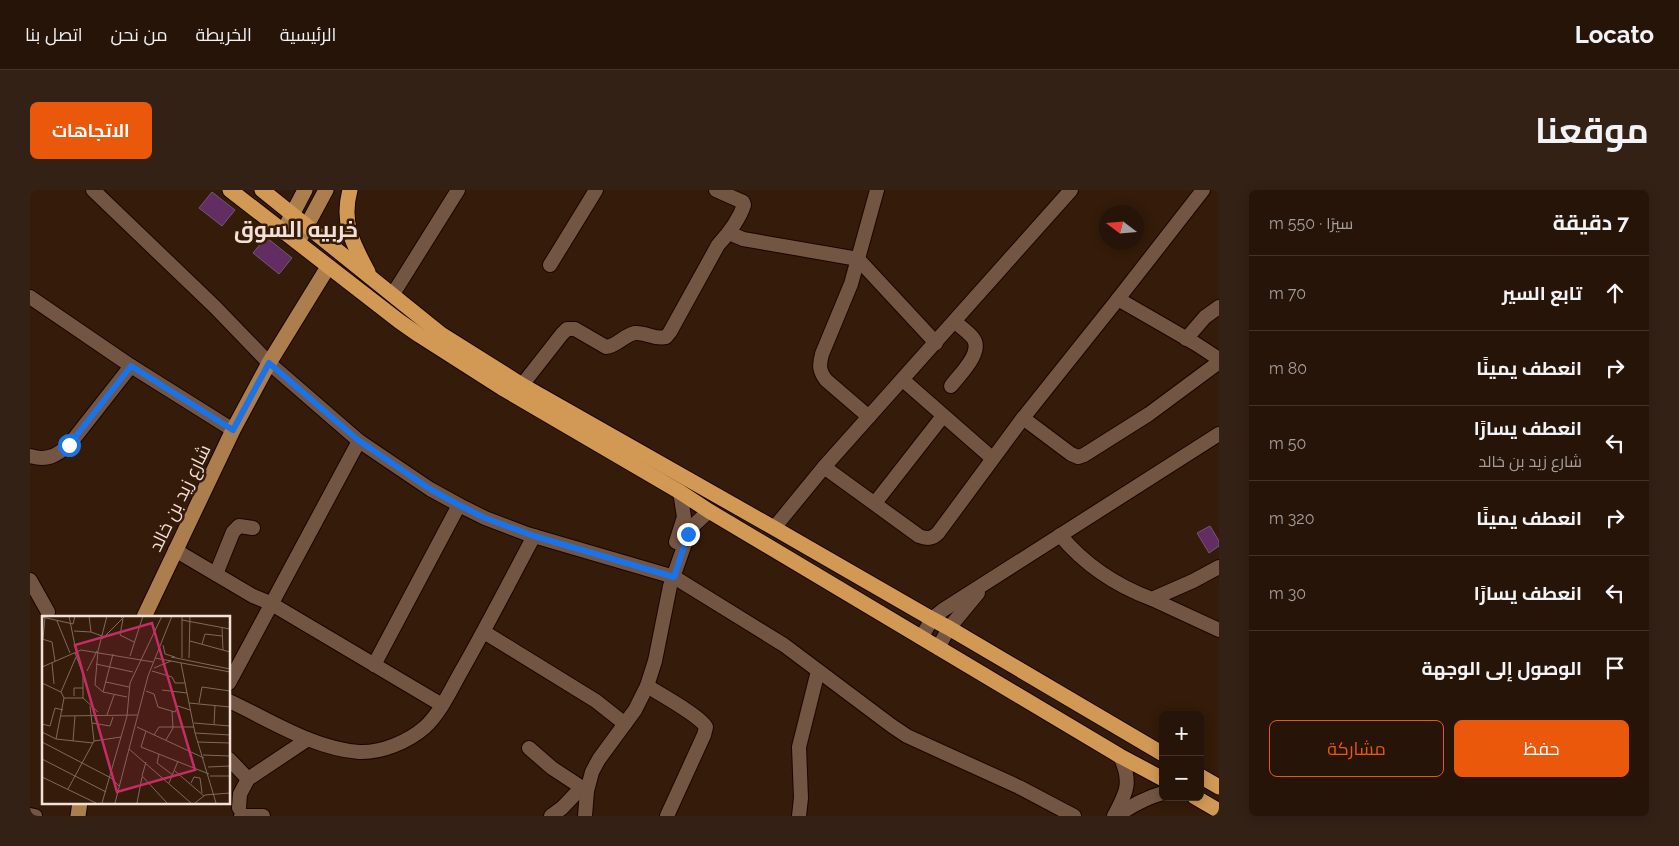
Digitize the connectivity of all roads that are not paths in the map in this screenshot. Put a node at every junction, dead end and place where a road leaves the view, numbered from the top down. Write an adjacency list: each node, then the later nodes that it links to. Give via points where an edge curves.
1 (93, 190): 30 (street)
2 (230, 190): 15 (highway)
3 (262, 190): 13 (highway)
4 (305, 190): 13 (main road)
5 (326, 190): 14 (main road)
6 (350, 190): 21 (highway, via 347,212 350,237)
7 (458, 190): 22 (street)
8 (596, 190): 19 (street)
9 (716, 190): 16 (street, via 739,199 744,205)
10 (877, 190): 18 (street)
11 (1071, 190): 26 (street)
12 (1203, 190): 24 (street)
13 (293, 214): 14 (highway); 15 (main road)
14 (306, 225): 17 (main road); 21 (highway)
15 (283, 232): 17 (highway)
16 (729, 233): 18 (street); 33 (street, via 718,245 666,337 634,333 606,347 576,329 568,329)
17 (298, 242): 20 (highway)
18 (858, 259): 28 (street); 36 (street, via 819,366 826,380)
19 (550, 265)
20 (328, 267): 30 (main road, شارع زيد بن خالد); 44 (highway, via 419,335 510,393)
21 (370, 276): 22 (highway)
22 (393, 294): 33 (highway, via 441,334)
23 (30, 297): 31 (street)
24 (1118, 299): 27 (street); 37 (street)
25 (1219, 307): 27 (street, via 1205,317)
26 (955, 322): 28 (street); 34 (street, via 974,339 976,348 974,356)
27 (1186, 339): 29 (street)
28 (936, 343): 32 (street)
29 (1219, 360): 37 (street, via 1149,414 1078,457)
30 (269, 363): 38 (main road, شارع زيد بن خالد); 40 (street)
31 (131, 366): 38 (street); 41 (street, via 69,445 49,458)
32 (903, 380): 35 (street); 36 (street)
33 (522, 385): 49 (highway)
34 (951, 386)
35 (943, 416): 42 (street); 45 (street)
36 (869, 417): 43 (street)
37 (1023, 418): 42 (street)
38 (233, 430): 52 (main road, شارع زيد بن خالد)
39 (1219, 434): 50 (street)
40 (358, 440): 46 (street); 60 (street)
41 (30, 456)
42 (992, 458): 45 (street, via 933,538 919,536)
43 (824, 467): 45 (street); 49 (street)
44 (680, 492): 47 (highway); 55 (street, via 684,517)
45 (876, 503)
46 (459, 505): 51 (street); 69 (street)
47 (709, 511): 55 (street, via 688,534); 67 (highway)
48 (253, 528): 54 (street, via 239,526 232,532)
49 (774, 528): 63 (highway)
50 (1060, 534): 57 (street); 58 (street, via 1101,572)
51 (534, 536): 55 (street); 66 (street)
52 (175, 550): 54 (street); 62 (main road, شارع زيد بن خالد)
53 (1219, 567): 58 (street)
54 (216, 574): 60 (street)
55 (670, 579): 70 (street, via 755,625); 72 (street, via 655,661)
56 (30, 580): 61 (street)
57 (988, 581): 63 (street); 64 (street)
58 (1152, 599): 65 (street)
59 (30, 602): 61 (street)
60 (270, 603): 69 (street); 71 (street)
61 (52, 615)
62 (144, 616)
63 (932, 619): 64 (highway); 67 (street)
64 (949, 628): 68 (street); 78 (highway)
65 (1219, 630)
66 (484, 632): 74 (street); 75 (street, via 596,701)
67 (921, 638): 68 (highway)
68 (938, 648): 79 (highway)
69 (374, 665): 74 (street)
70 (818, 671): 96 (street, via 799,747); 97 (street, via 907,736 1019,786)
71 (230, 681)
72 (647, 686): 75 (street); 95 (street, via 696,717 706,727)
73 (230, 700): 76 (street)
74 (442, 705): 76 (street, via 426,726 384,749 357,752)
75 (625, 724): 85 (street, via 595,766)
76 (308, 739): 83 (street)
77 (529, 748): 85 (street)
78 (1159, 752)
79 (1120, 756): 81 (highway); 98 (street, via 1126,767 1128,784)
80 (230, 760): 83 (street)
81 (1159, 777)
82 (1204, 778): 84 (highway)
83 (248, 779): 88 (street, via 240,794)
84 (1219, 786)
85 (584, 789): 93 (street); 94 (street)
86 (1159, 794): 98 (street, via 1147,797)
87 (1201, 801): 89 (highway)
88 (238, 811): 92 (street)
89 (1219, 812)
90 (30, 815): 91 (street)
91 (35, 816)
92 (263, 816)
93 (551, 816)
94 (585, 816)
95 (667, 816)
96 (799, 816)
97 (1074, 816)
98 (1116, 816)

